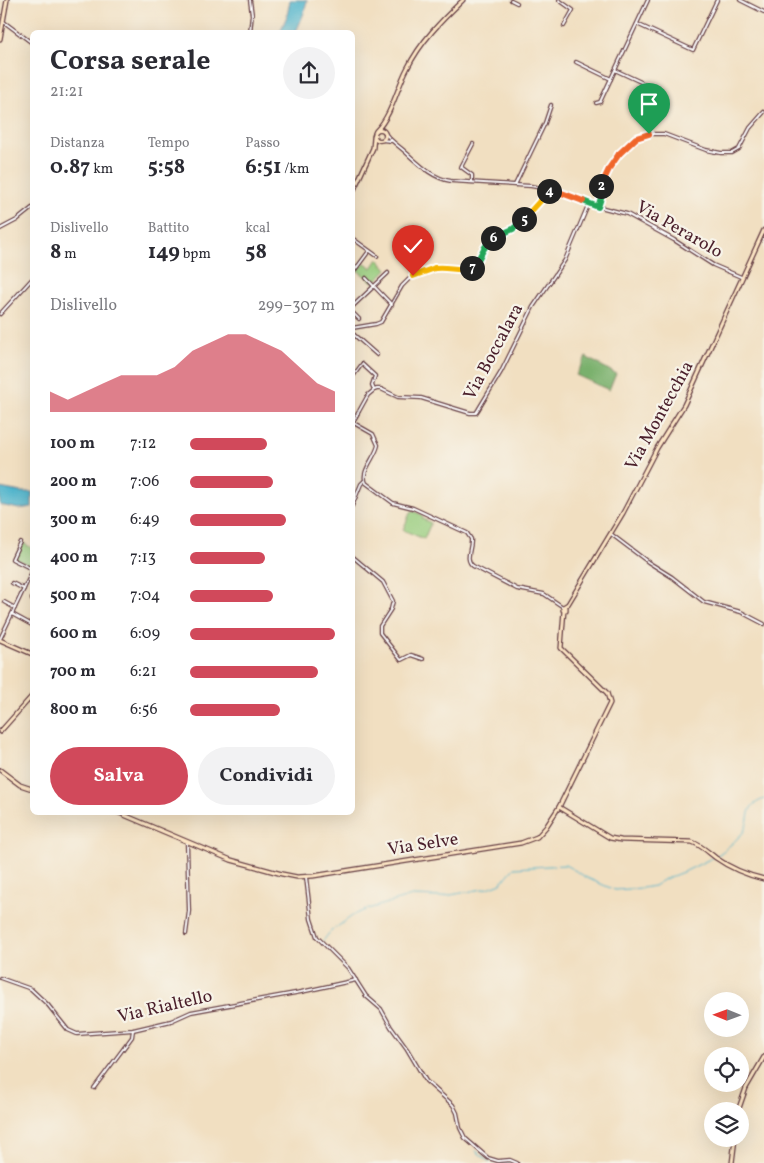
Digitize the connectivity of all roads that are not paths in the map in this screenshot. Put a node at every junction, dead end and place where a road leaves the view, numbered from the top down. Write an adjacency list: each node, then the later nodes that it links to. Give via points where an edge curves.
1 (8, 0): 11 (street)
2 (250, 0): 14 (street)
3 (463, 0): 24 (street, via 418,49)
4 (511, 0): 9 (street)
5 (559, 0): 13 (street, via 573,10)
6 (648, 0): 12 (street)
7 (717, 0): 12 (street, via 694,50)
8 (740, 0): 10 (street)
9 (517, 3)
10 (764, 12)
11 (4, 22): 15 (street); 16 (street)
12 (637, 24): 18 (street)
13 (564, 26)
14 (250, 30)
15 (0, 39)
16 (30, 42)
17 (576, 62): 19 (street)
18 (615, 70): 19 (street); 20 (street)
19 (611, 79): 21 (street, via 600,102)
20 (658, 90)
21 (596, 103)
22 (551, 105): 33 (street)
23 (764, 112): 37 (street, via 732,153 706,150 664,134 645,134 636,138 616,156 602,184)
24 (385, 120): 25 (street); 26 (street)
25 (376, 131): 26 (street); 27 (street)
26 (384, 133): 28 (street); 29 (street, Via Perarolo)
27 (374, 136): 28 (street); 31 (street)
28 (381, 140): 29 (street); 31 (street)
29 (391, 140): 32 (street, Via Perarolo, via 440,178)
30 (474, 144): 32 (street, via 461,167 472,174)
31 (373, 148): 34 (street)
32 (472, 182): 33 (street, Via Perarolo)
33 (515, 185): 35 (street, Via Perarolo)
34 (355, 187)
35 (551, 189): 36 (street, Via Perarolo); 51 (street, via 516,228 488,242 472,268 439,267 413,276 402,286)
36 (589, 204): 37 (street, Via Perarolo); 59 (street, Via Boccalara, via 565,260 534,304 502,372 476,412)
37 (598, 207): 47 (street, Via Perarolo, via 626,214 713,266)
38 (30, 210): 39 (street)
39 (0, 229)
40 (764, 230): 47 (street, Via Montecchia)
41 (355, 240): 42 (street)
42 (370, 251): 43 (street); 44 (street)
43 (377, 256)
44 (355, 270)
45 (388, 273): 49 (street)
46 (366, 278): 49 (street)
47 (743, 278): 64 (street, Via Montecchia, via 684,405)
48 (30, 281): 52 (street)
49 (374, 286): 50 (street); 51 (street)
50 (355, 304)
51 (392, 305): 55 (street, via 379,323)
52 (0, 314)
53 (355, 315): 54 (street)
54 (359, 319)
55 (355, 327)
56 (355, 336): 57 (street)
57 (377, 355)
58 (355, 374): 59 (street, via 362,364 375,376)
59 (374, 390): 60 (street)
60 (355, 418)
61 (355, 423): 62 (street, via 373,434 378,445)
62 (364, 481): 63 (street); 73 (street, via 393,503 413,508 467,533 471,539 469,562 473,566 517,589 544,594)
63 (355, 499)
64 (611, 534): 73 (street, Via Montecchia); 76 (street, via 704,602 741,612)
65 (20, 542): 67 (street, via 12,559)
66 (355, 559): 79 (street, via 383,582 394,601 380,626 381,636 401,660 411,655)
67 (30, 569)
68 (30, 575): 70 (street)
69 (12, 583): 70 (street)
70 (24, 589): 72 (street)
71 (4, 602): 72 (street)
72 (15, 608): 74 (street)
73 (564, 608): 84 (street, Via Selve, via 561,648 611,700)
74 (12, 614): 75 (street); 77 (street)
75 (30, 624)
76 (764, 624)
77 (0, 639): 78 (street)
78 (30, 653)
79 (423, 659)
80 (30, 698): 81 (street)
81 (0, 732)
82 (0, 770): 83 (street)
83 (30, 789)
84 (559, 807): 87 (street, Via Selve, via 542,833 526,842); 88 (street, via 610,838 688,841 699,844 734,869)
85 (124, 815): 86 (street, Via Selve)
86 (187, 843): 87 (street, Via Selve, via 246,865); 89 (street, via 189,911)
87 (306, 877): 91 (street, via 315,932)
88 (764, 879)
89 (186, 934)
90 (0, 978): 92 (street, Via Rialtello, via 31,989 73,1034)
91 (356, 980): 92 (street, Via Rialtello, via 191,1012 171,1021); 97 (street, via 366,996 381,1009 426,1081 453,1105 465,1138 488,1158)
92 (133, 1030): 94 (street, via 132,1037)
93 (764, 1057): 95 (street)
94 (94, 1088)
95 (741, 1102)
96 (734, 1147): 98 (street)
97 (517, 1163)
98 (732, 1163)

